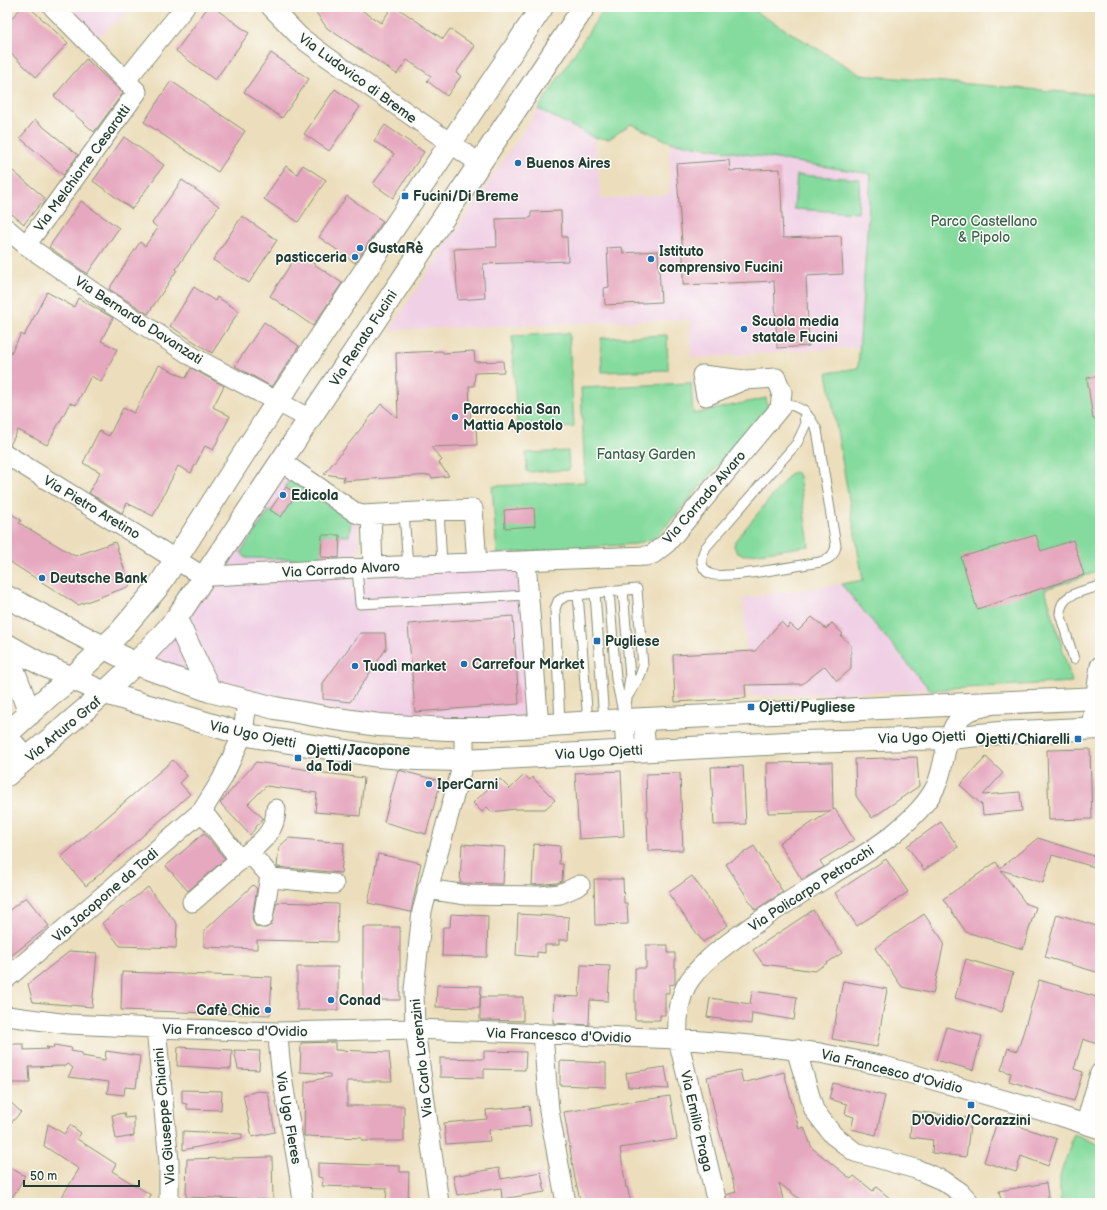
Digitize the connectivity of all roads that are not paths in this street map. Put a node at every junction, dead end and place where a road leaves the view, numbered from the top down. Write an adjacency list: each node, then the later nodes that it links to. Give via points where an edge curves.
1 (53, 7): 6 (street)
2 (185, 7): 6 (street, Via Melchiorre Cesarotti)
3 (271, 7): 7 (street, Via Ludovico di Breme, via 300,37 317,50)
4 (542, 7): 7 (main road)
5 (584, 7): 8 (main road, Via Renato Fucini)
6 (131, 86): 10 (street, Via Melchiorre Cesarotti)
7 (451, 143): 8 (street, Via Ludovico di Breme); 13 (main road)
8 (479, 163): 15 (main road, Via Renato Fucini)
9 (7, 229): 10 (street, Via Bernardo Davanzati)
10 (26, 245): 13 (street, Via Bernardo Davanzati, via 194,358)
11 (744, 380): 12 (street, via 776,378 782,392)
12 (781, 401): 14 (lane); 22 (street, Via Corrado Alvaro, via 780,408 666,543 653,554)
13 (277, 402): 15 (street, Via Bernardo Davanzati); 21 (main road)
14 (804, 410): 14 (lane, via 816,430 835,552 829,559 813,563 740,574 709,573 702,562 702,554 706,547 797,443 806,426)
15 (310, 420): 17 (main road, Via Renato Fucini)
16 (7, 455): 21 (street, Via Pietro Aretino)
17 (282, 462): 20 (street, via 350,511 362,515); 27 (main road, Via Renato Fucini)
18 (440, 510): 19 (street); 23 (street, via 473,509); 24 (lane)
19 (404, 513): 20 (street); 25 (lane)
20 (370, 514): 26 (street)
21 (177, 559): 27 (street, Via Pietro Aretino, via 196,572); 37 (main road, via 138,611)
22 (526, 562): 23 (street, Via Corrado Alvaro); 33 (street)
23 (477, 563): 24 (street, Via Corrado Alvaro)
24 (442, 564): 25 (street, Via Corrado Alvaro)
25 (408, 566): 26 (street, Via Corrado Alvaro)
26 (365, 567): 27 (street, Via Corrado Alvaro); 33 (lane, via 360,604)
27 (206, 575): 35 (main road, Via Renato Fucini)
28 (1100, 586): 39 (lane, via 1069,596 1062,601 1060,614)
29 (623, 590): 30 (lane); 45 (lane, via 630,677); 45 (lane, via 637,589 643,667)
30 (609, 591): 31 (lane); 50 (lane, via 616,679)
31 (595, 593): 32 (lane); 50 (lane)
32 (578, 594): 50 (lane); 51 (lane, via 560,598 556,606)
33 (528, 595): 52 (street)
34 (7, 596): 37 (main road)
35 (176, 619): 40 (main road, Via Renato Fucini); 43 (main road)
36 (7, 645): 42 (main road)
37 (104, 648): 40 (main road); 42 (main road)
38 (7, 653): 49 (main road)
39 (1074, 659)
40 (136, 664): 43 (main road); 44 (main road, Via Arturo Graf)
41 (1100, 666): 46 (street)
42 (72, 678): 44 (main road, Via Ugo Ojetti); 49 (main road)
43 (210, 691): 47 (main road)
44 (105, 693): 56 (main road, Via Ugo Ojetti); 61 (main road, Via Arturo Graf)
45 (628, 696): 50 (lane)
46 (1098, 698): 48 (main road); 53 (street)
47 (247, 701): 54 (main road, via 330,718 399,726); 56 (street, Via Jacopone da Todi)
48 (996, 703): 50 (main road); 58 (street, Via Policarpo Petrocchi, via 968,712 956,723)
49 (30, 714): 55 (main road)
50 (615, 721): 51 (main road); 59 (street)
51 (560, 724): 52 (main road)
52 (538, 726): 54 (main road)
53 (1096, 728): 58 (main road, Via Ugo Ojetti)
54 (464, 729): 60 (street, Via Carlo Lorenzini)
55 (7, 734)
56 (243, 734): 60 (main road, Via Ugo Ojetti, via 378,756); 63 (street, Via Jacopone da Todi, via 222,779)
57 (7, 738): 61 (street, Via Arturo Graf, via 20,749 22,757)
58 (950, 738): 59 (main road, Via Ugo Ojetti); 77 (street, Via Policarpo Petrocchi, via 935,788 898,830 760,920 716,952 700,968 689,982 681,999)
59 (636, 750): 60 (main road, Via Ugo Ojetti)
60 (464, 760): 68 (street, Via Carlo Lorenzini)
61 (14, 770)
62 (276, 809): 64 (street, via 270,832)
63 (202, 811): 64 (street); 71 (street, Via Jacopone da Todi)
64 (245, 856): 65 (street); 69 (street)
65 (270, 876): 66 (street); 70 (street)
66 (334, 884)
67 (580, 885): 68 (street, via 560,894 540,896 466,895)
68 (427, 889): 74 (street, Via Carlo Lorenzini, via 420,920 417,954)
69 (192, 902)
70 (263, 918)
71 (7, 978)
72 (7, 1016): 73 (street, Via Francesco d'Ovidio, via 68,1024)
73 (156, 1028): 75 (street, Via Francesco d'Ovidio); 81 (street, Via Giuseppe Chiarini, via 170,1162)
74 (415, 1029): 75 (street, Via Francesco d'Ovidio); 76 (street, Via Francesco d'Ovidio); 83 (street, Via Carlo Lorenzini)
75 (278, 1032): 82 (street, Via Ugo Fleres, via 284,1097)
76 (543, 1034): 77 (street, Via Francesco d'Ovidio); 84 (street, via 549,1111)
77 (678, 1039): 78 (street, Via Francesco d'Ovidio); 85 (street, Via Emilio Praga)
78 (796, 1049): 80 (street, Via Francesco d'Ovidio, via 884,1066); 86 (street, via 814,1110 824,1125 842,1143 861,1154 906,1166 944,1181)
79 (1100, 1073): 80 (street)
80 (1093, 1126)
81 (169, 1203)
82 (303, 1203)
83 (438, 1203)
84 (566, 1203)
85 (717, 1203)
86 (970, 1203)

